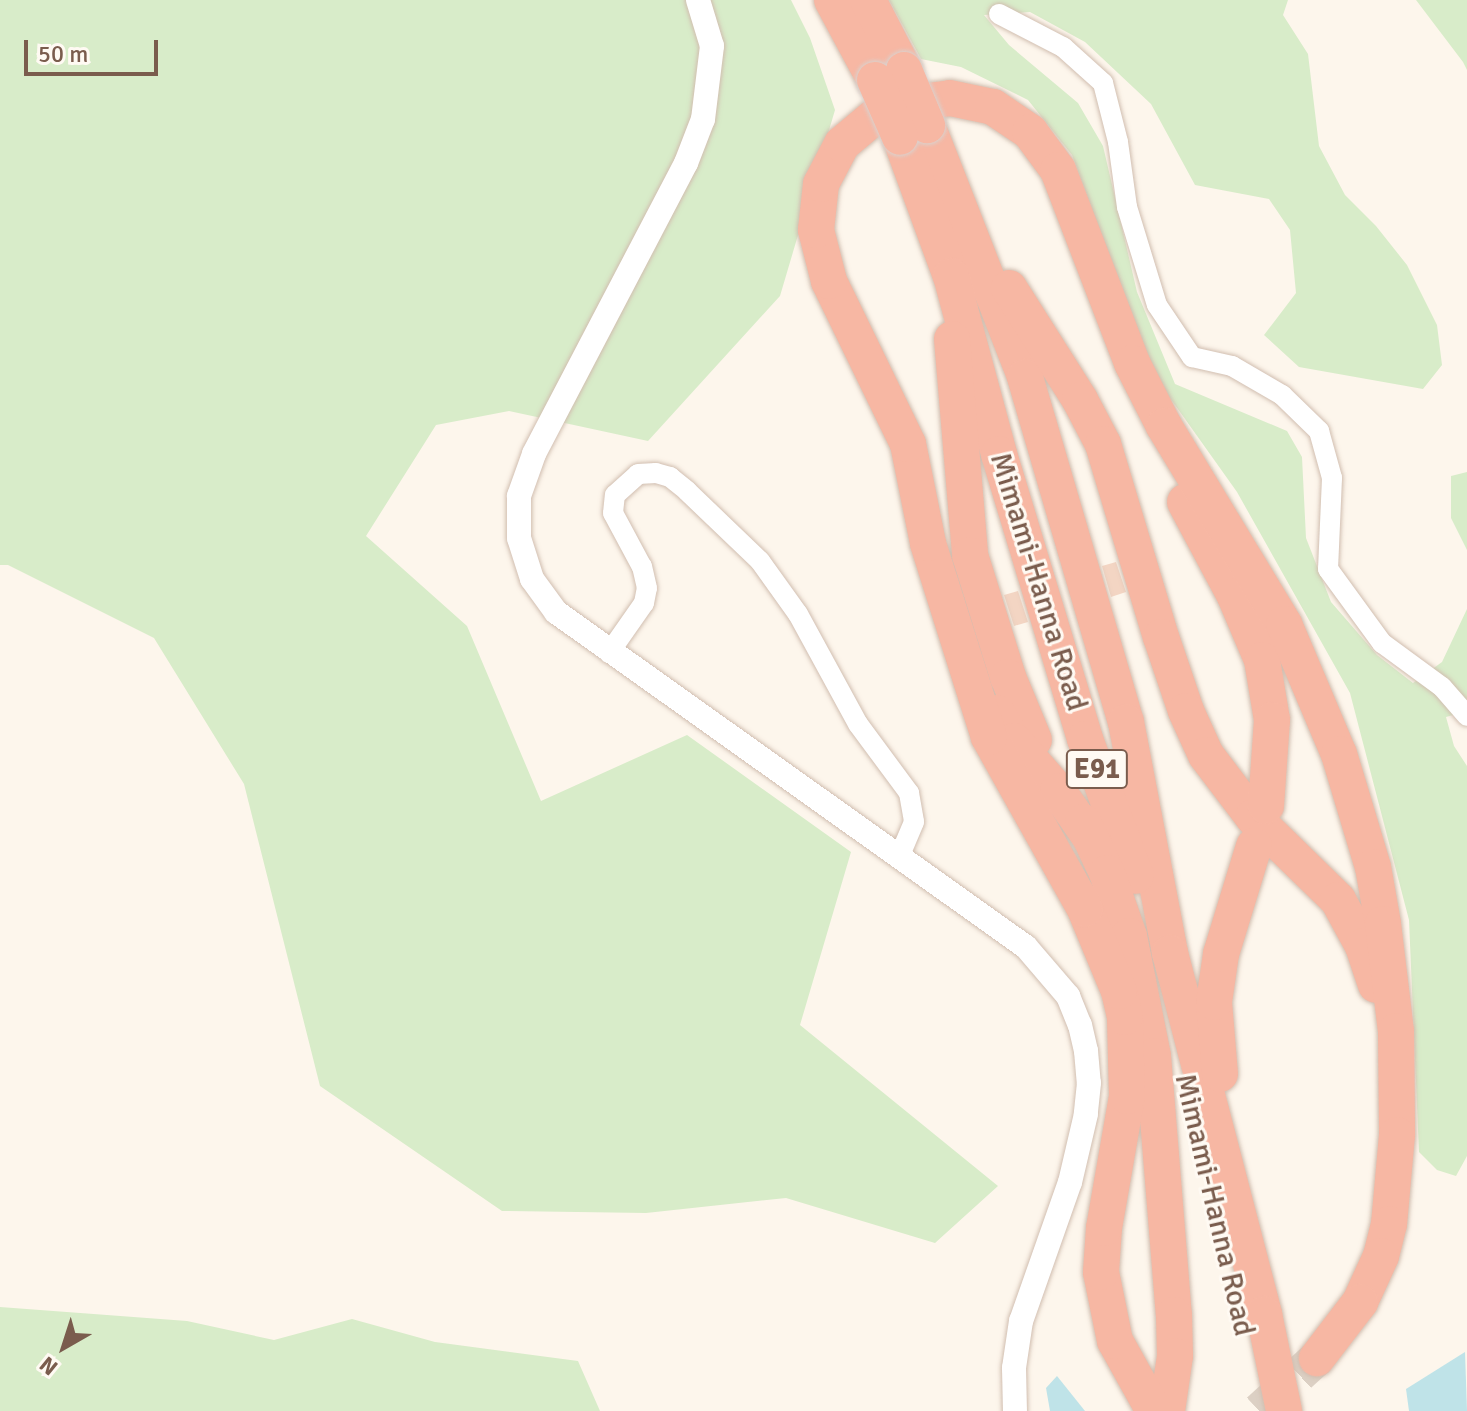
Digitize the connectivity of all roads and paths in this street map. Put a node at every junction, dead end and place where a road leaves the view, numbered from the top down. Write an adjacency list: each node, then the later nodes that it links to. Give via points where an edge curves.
1 (698, 0): 7 (street, via 712,46 703,119 686,163 534,454 519,496 519,538 532,579 556,612)
2 (832, 0): 5 (highway, Mimami-Hanna Road / E91)
3 (868, 0): 5 (highway, Mimami-Hanna Road / E91)
4 (999, 14): 8 (street, via 1063,47 1103,83 1127,207 1157,305 1192,357 1232,366 1257,380 1282,395 1319,431 1332,478 1328,569 1382,643 1442,687)
5 (890, 75): 6 (highway, Mimami-Hanna Road / E91, bridge)
6 (950, 223): 10 (highway, via 948,290 970,555 1021,713); 13 (highway, E91, via 1080,400 1103,444 1161,637 1195,733 1220,777 1338,900 1363,946 1384,1032); 14 (highway, Mimami-Hanna Road / E91, via 1025,377 1126,722 1170,953); 18 (highway, Mimami-Hanna Road / E91, via 999,454 1085,739 1134,868 1159,959)
7 (609, 653): 12 (street); 12 (street, via 644,603 647,588 642,567 613,513 615,495 638,474 670,477 760,561 785,594 858,724 909,793 914,822)
8 (1467, 716)
9 (1266, 806): 10 (highway, via 1272,720 1262,660 1119,373 1053,203 1029,164 999,137 950,120 917,124 886,137 851,173 839,211 844,264 923,436 942,541 998,714)
10 (1094, 843): 16 (highway, via 1129,936 1153,1056 1175,1342)
11 (1254, 846): 14 (highway, via 1221,954 1214,1002 1221,1085)
12 (899, 857): 17 (street, via 1026,947 1050,971 1068,996 1086,1051 1086,1114 1070,1182 1021,1321)
13 (1394, 1186): 15 (highway, via 1371,1280 1346,1324); 16 (highway, via 1396,1031 1383,924 1353,797 1303,662 1142,382 1114,321 1070,196 1044,150 1011,117 971,100 929,99 873,118 842,144 821,184 816,230 821,255 908,444 931,556 989,737 1085,909 1119,991 1126,1030 1127,1096 1101,1272 1115,1341)
14 (1264, 1314): 19 (highway, Mimami-Hanna Road / E91)
15 (1317, 1358)
16 (1158, 1410)
17 (1015, 1411)
18 (1260, 1411)
19 (1284, 1411)

